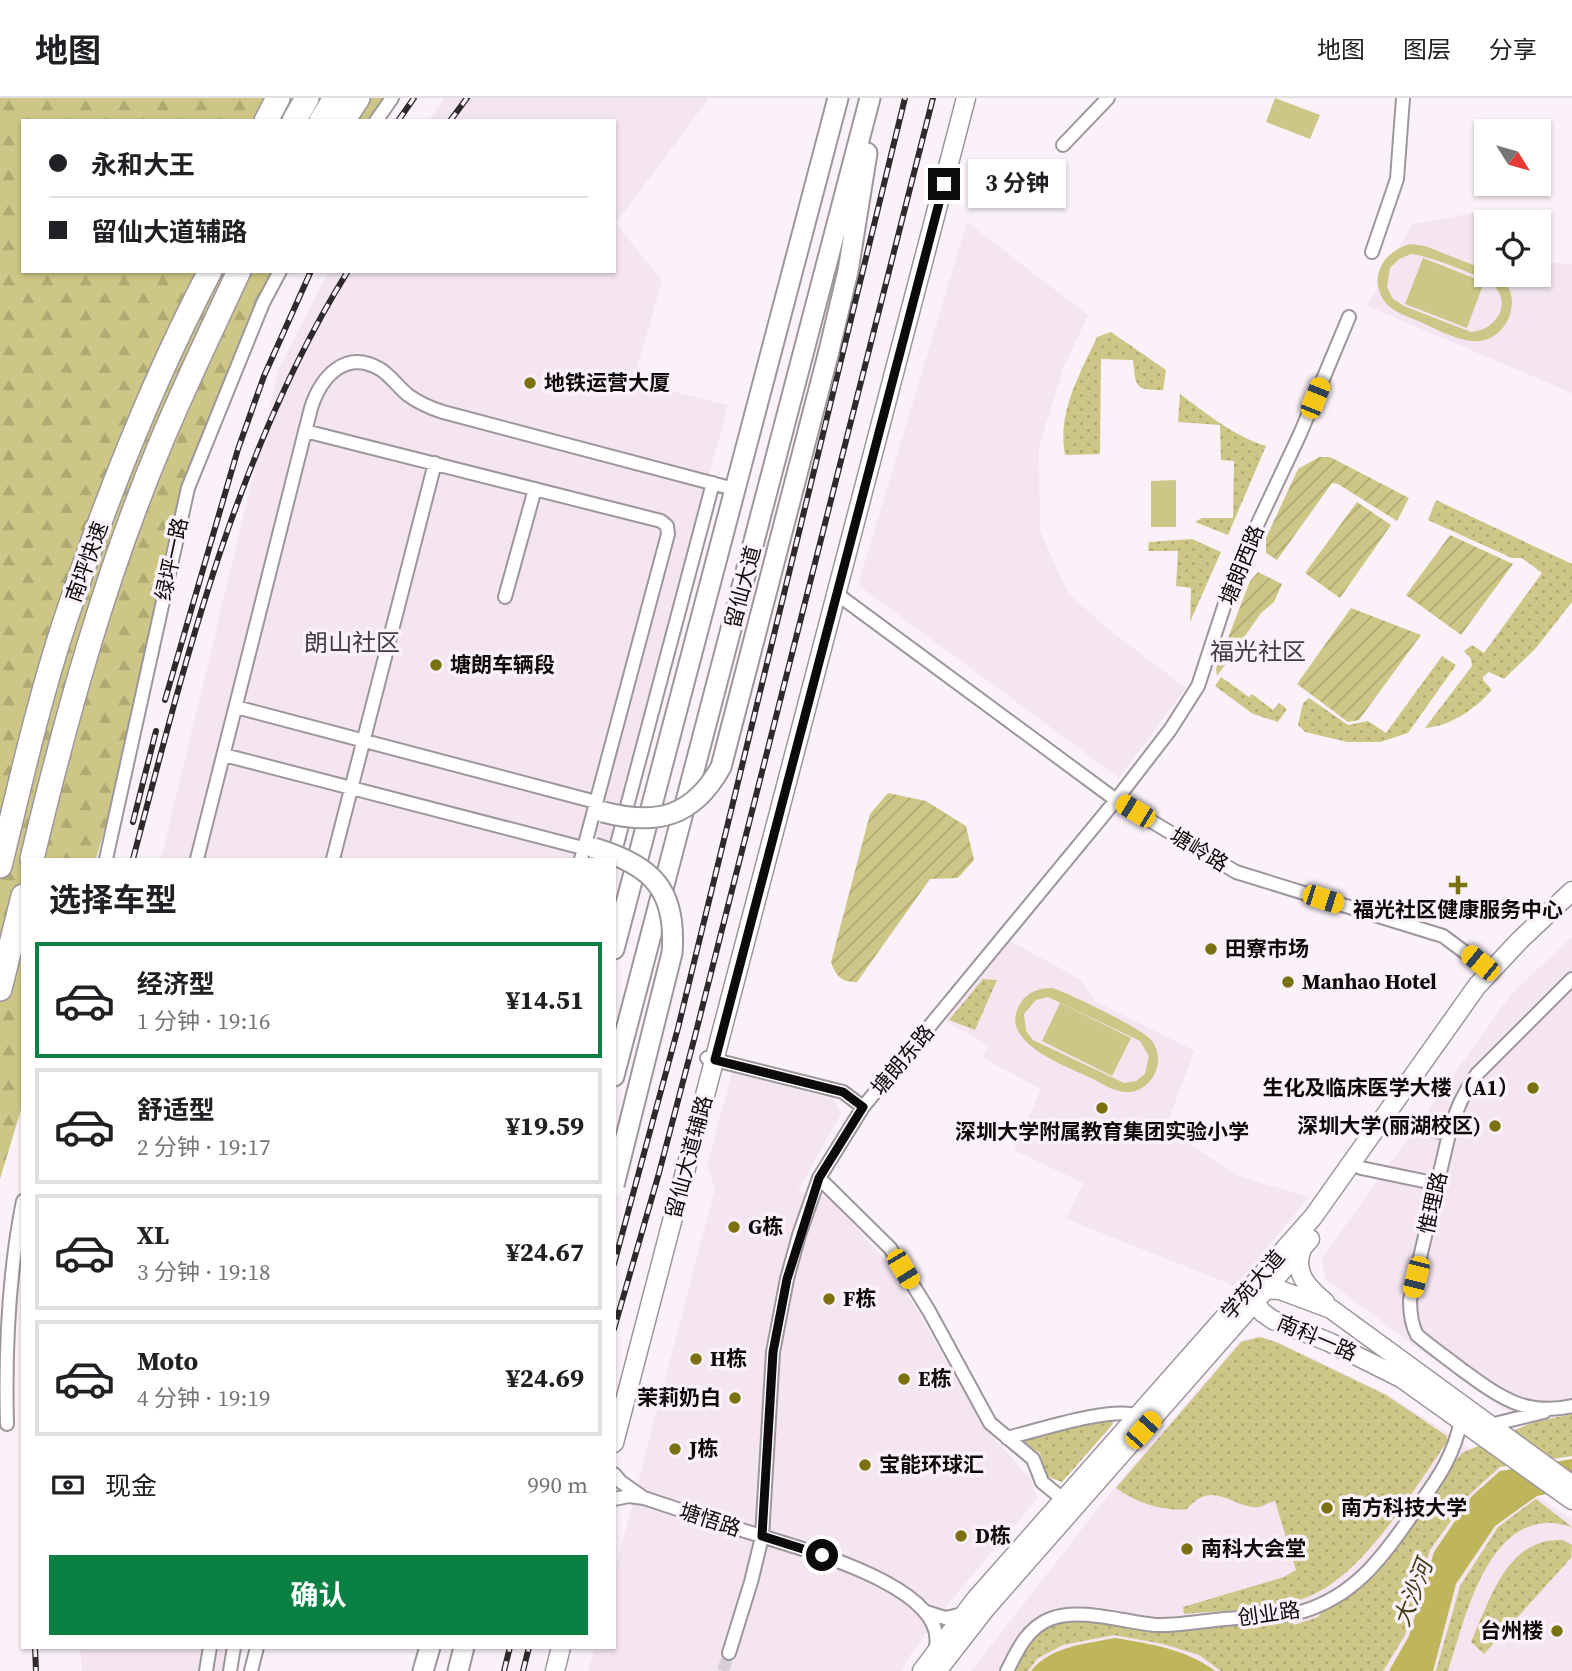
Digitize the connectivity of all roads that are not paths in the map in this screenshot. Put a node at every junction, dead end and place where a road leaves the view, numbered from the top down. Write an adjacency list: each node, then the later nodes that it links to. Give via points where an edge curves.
1 (278, 98): 12 (highway)
2 (307, 98): 13 (highway)
3 (335, 98): 14 (highway)
4 (358, 98): 15 (highway)
5 (392, 98): 16 (street)
6 (838, 98): 29 (main road, 留仙大道)
7 (873, 98): 37 (main road, bridge, via 855,234 829,351 720,767 702,795 677,812 641,820); 53 (main road, 留仙大道)
8 (956, 98): 52 (main road, 留仙大道辅路)
9 (966, 98): 30 (main road, 留仙大道辅路)
10 (1108, 98): 17 (street)
11 (1404, 98): 18 (street, via 1397,179)
12 (267, 119)
13 (295, 119)
14 (322, 119)
15 (344, 119)
16 (377, 119)
17 (1063, 145)
18 (1372, 252)
19 (198, 273): 24 (highway)
20 (209, 273): 24 (highway, 南坪快速)
21 (240, 273): 39 (highway, 南坪快速, via 139,497 71,703)
22 (279, 273): 40 (street, 绿坪一路, via 188,488)
23 (1349, 317): 36 (street, 塘朗西路, via 1236,570 1198,686)
24 (181, 326): 44 (highway, 南坪快速, via 124,459 64,625)
25 (305, 431): 26 (street); 27 (street, via 325,377 340,366 359,363 382,370 430,408); 32 (street)
26 (435, 463): 28 (street); 33 (street)
27 (713, 483): 29 (street); 43 (street)
28 (535, 489): 31 (street); 37 (street, via 667,526)
29 (734, 489): 48 (main road, 留仙大道)
30 (837, 594): 36 (street, 塘岭路); 52 (main road, 留仙大道辅路)
31 (505, 597)
32 (236, 707): 33 (street); 34 (street)
33 (363, 741): 35 (street); 37 (street)
34 (224, 755): 35 (street); 41 (street)
35 (351, 788): 38 (street); 42 (street)
36 (1116, 800): 49 (street, 塘岭路, via 1236,872 1443,936); 54 (street, 塘朗东路)
37 (598, 808): 38 (street)
38 (586, 851): 58 (main road, bridge, via 631,861 652,878 673,919 671,953)
39 (32, 858)
40 (106, 858)
41 (197, 858)
42 (333, 858)
43 (613, 858)
44 (0, 866)
45 (1572, 891): 49 (main road, 学苑大道)
46 (21, 904): 51 (highway)
47 (1572, 906): 55 (main road, 学苑大道, via 1492,986)
48 (616, 941)
49 (1490, 971): 63 (main road, 学苑大道)
50 (1572, 979): 56 (street, 惟理路, via 1477,1074 1464,1091)
51 (0, 989)
52 (710, 1059): 54 (street, via 843,1092); 65 (main road, 留仙大道辅路); 72 (main road, 留仙大道辅路)
53 (616, 1068)
54 (863, 1107): 59 (street, 塘朗东路)
55 (1394, 1121): 56 (street); 57 (main road, 学苑大道)
56 (1449, 1134): 60 (street, 惟理路)
57 (1361, 1168): 60 (street); 62 (main road, 学苑大道)
58 (616, 1177)
59 (819, 1178): 73 (street, via 890,1248 990,1423); 80 (street, 塘朗东路, via 788,1274 773,1352)
60 (1438, 1184): 67 (street, 惟理路, via 1410,1300 1413,1328 1426,1343 1505,1399 1531,1409)
61 (21, 1214): 70 (street, via 6,1336)
62 (1302, 1249): 63 (main road, 学苑大道); 64 (main road, via 1298,1266 1305,1283)
63 (1257, 1294): 64 (main road, 南科一路, via 1280,1290 1321,1305); 68 (main road, 学苑大道); 69 (main road, 南科一路, via 1273,1320 1401,1378); 100 (main road, 学苑大道)
64 (1349, 1322): 71 (main road, 南科一路)
65 (616, 1403)
66 (1572, 1406): 67 (street, 惟理路)
67 (1555, 1410): 71 (street)
68 (1138, 1416): 73 (street, via 1111,1413); 78 (main road, 学苑大道)
69 (1461, 1420): 71 (main road, 南科一路); 101 (street, 创业路, via 1455,1446 1441,1472 1384,1555 1344,1593 1303,1611 1272,1616 1158,1625 1070,1614 1052,1618 1019,1645)
70 (7, 1424)
71 (1489, 1429): 75 (main road, 南科一路); 79 (main road, 南科一路)
72 (616, 1435)
73 (1007, 1438): 78 (street, via 1033,1459 1042,1482)
74 (616, 1476): 76 (street, 塘悟路)
75 (1572, 1485)
76 (644, 1498): 77 (street, 塘悟路); 80 (street, 塘悟路)
77 (616, 1499)
78 (1064, 1500): 82 (main road, 学苑大道)
79 (1572, 1500)
80 (762, 1536): 81 (street, 塘悟路, via 860,1569); 91 (street, 塘朗东路)
81 (926, 1612): 82 (street, 塘悟路, via 945,1618); 90 (street, via 937,1636)
82 (963, 1615): 90 (main road, 学苑大道)
83 (210, 1649): 92 (street)
84 (234, 1649): 93 (street)
85 (256, 1649): 94 (street)
86 (429, 1649): 95 (main road)
87 (464, 1649): 96 (main road)
88 (552, 1649): 97 (main road)
89 (560, 1649): 98 (main road)
90 (935, 1651): 99 (main road, 学苑大道)
91 (729, 1653)
92 (206, 1671)
93 (230, 1671)
94 (251, 1671)
95 (423, 1671)
96 (458, 1671)
97 (546, 1671)
98 (555, 1671)
99 (922, 1671)
100 (937, 1671)
101 (1007, 1671)

